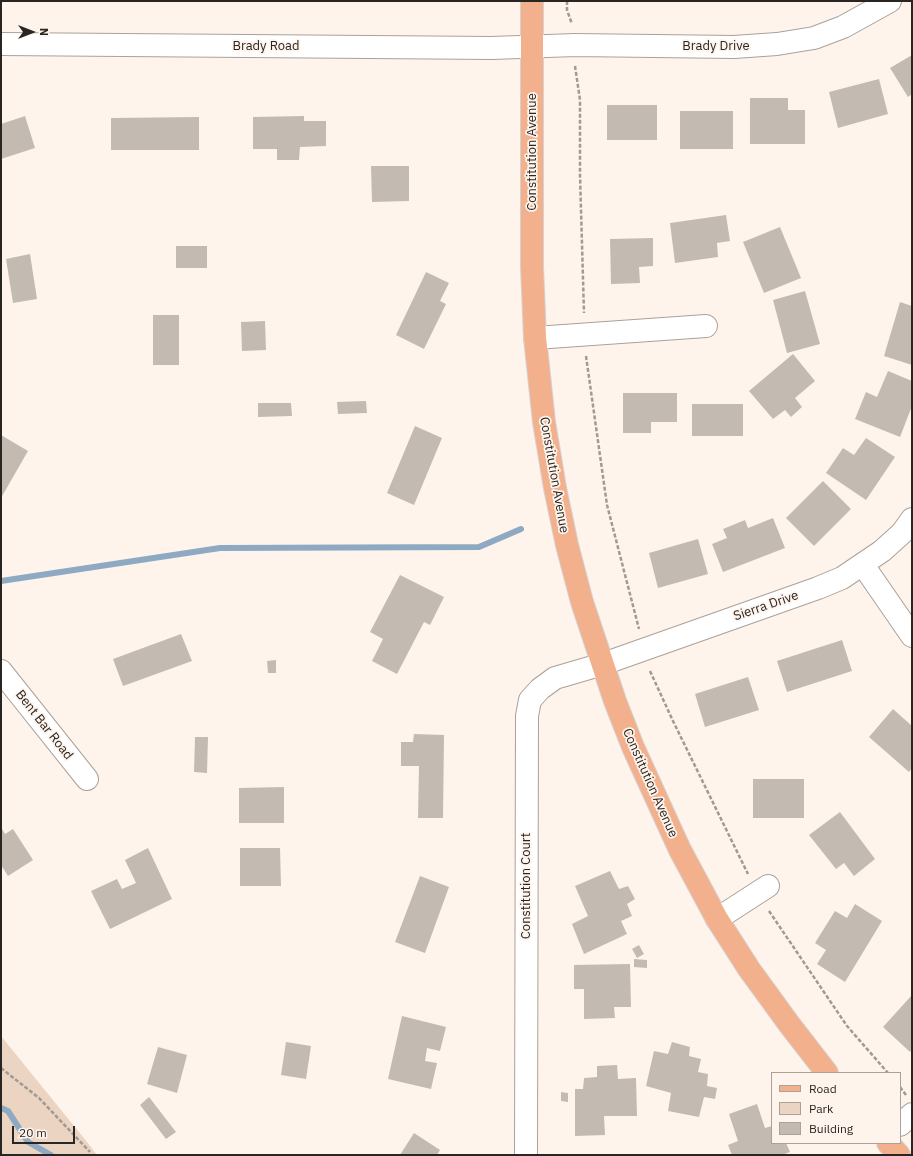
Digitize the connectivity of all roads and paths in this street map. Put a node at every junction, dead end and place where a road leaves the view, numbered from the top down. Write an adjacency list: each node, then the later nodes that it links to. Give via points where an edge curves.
1 (532, 1): 6 (main road, Constitution Avenue)
2 (567, 1): 5 (path)
3 (890, 1): 5 (street, Brady Drive, via 843,27 814,38 777,44 734,47)
4 (1, 44): 6 (street, Brady Road, via 484,48)
5 (575, 45): 6 (street, Brady Drive); 8 (path, via 575,70 580,100)
6 (532, 46): 9 (main road, Constitution Avenue, via 532,267)
7 (706, 326): 8 (street)
8 (585, 335): 9 (street); 13 (path, via 607,505)
9 (535, 338): 14 (main road, Constitution Avenue, via 544,422 567,546)
10 (912, 519): 11 (street, Sierra Drive, via 902,533)
11 (863, 565): 12 (street); 13 (street, Sierra Drive, via 842,578 818,588)
12 (912, 636)
13 (644, 649): 14 (street, Sierra Drive); 17 (path, via 649,668 673,721)
14 (603, 664): 18 (main road, Constitution Avenue, via 653,792); 26 (street, Constitution Court, via 556,678 530,700 526,716)
15 (1, 671): 16 (street, Bent Bar Road)
16 (87, 779)
17 (762, 889): 18 (street); 21 (path, via 847,1026)
18 (717, 919): 20 (main road, Constitution Avenue, via 749,969)
19 (1, 1068): 25 (path, via 39,1098)
20 (826, 1072)
21 (887, 1072)
22 (912, 1114): 23 (street)
23 (901, 1124)
24 (889, 1144): 27 (main road)
25 (90, 1152)
26 (526, 1155)
27 (899, 1155)

